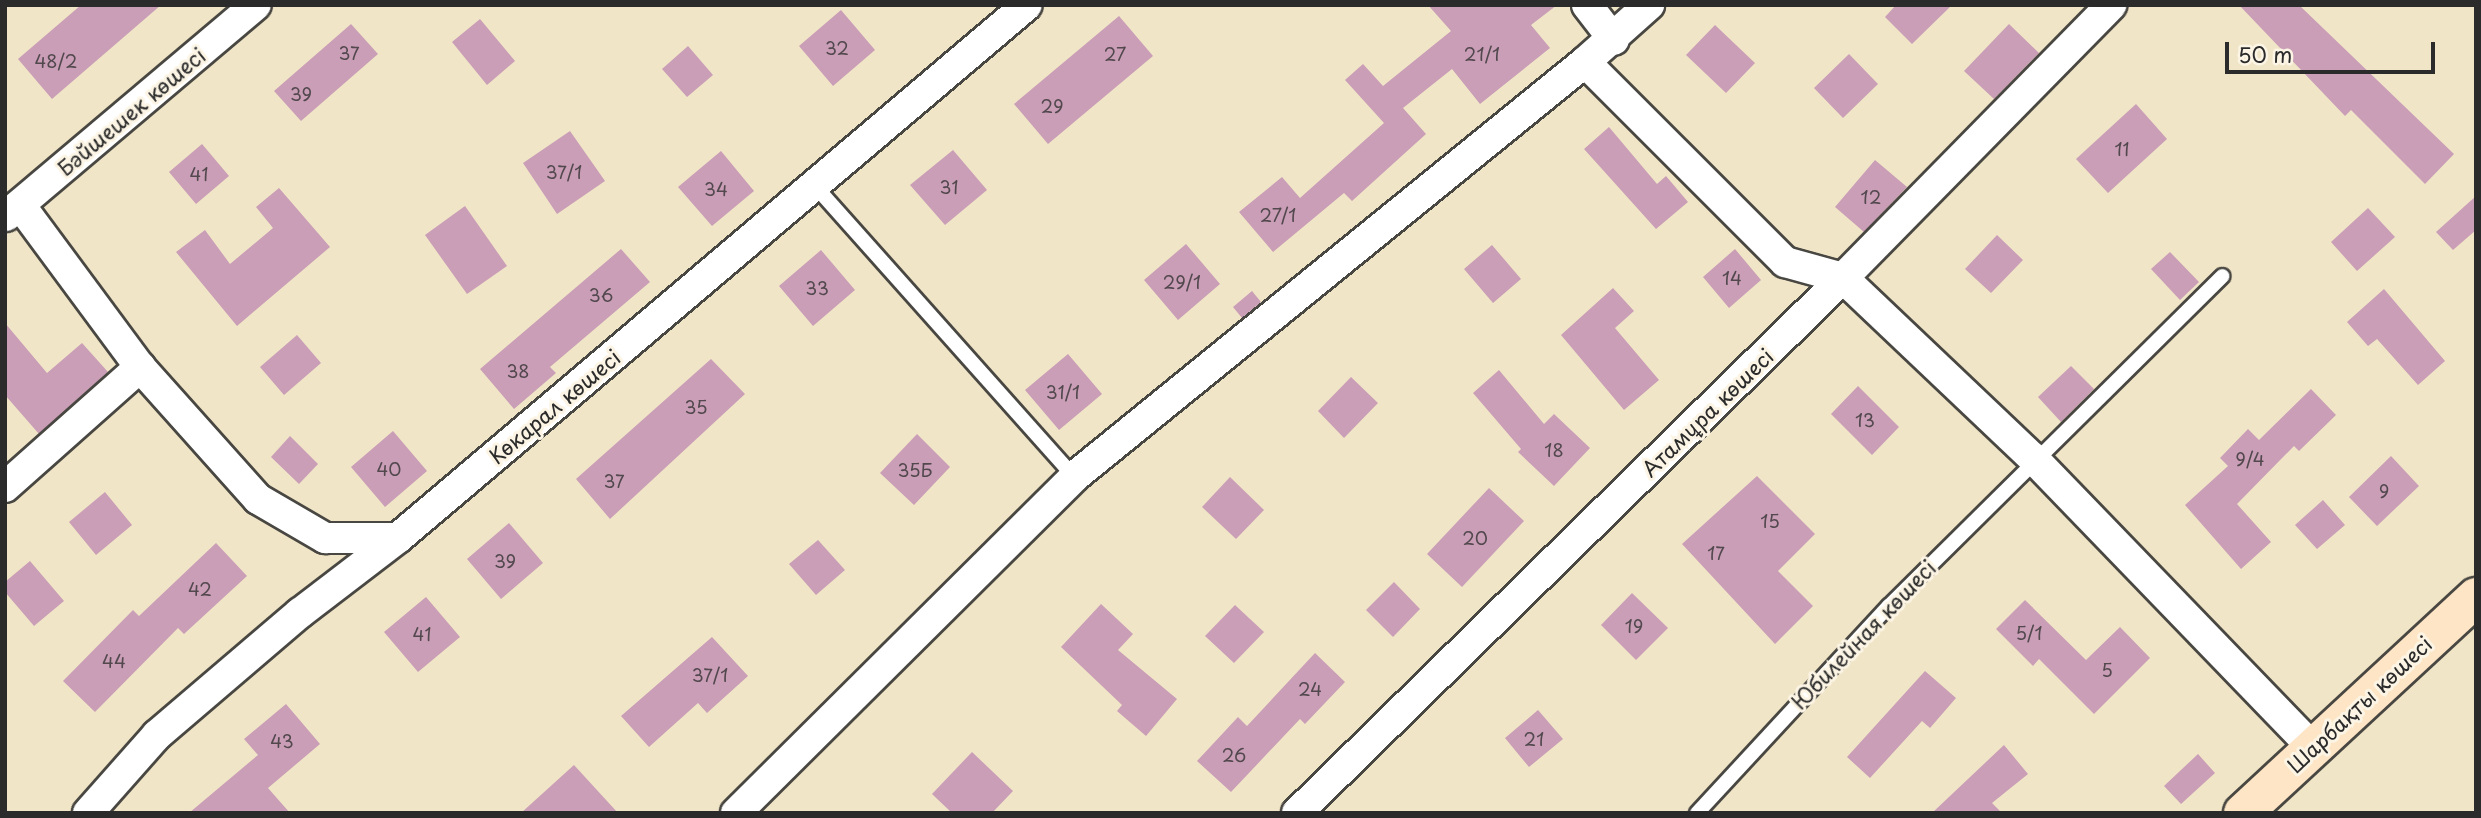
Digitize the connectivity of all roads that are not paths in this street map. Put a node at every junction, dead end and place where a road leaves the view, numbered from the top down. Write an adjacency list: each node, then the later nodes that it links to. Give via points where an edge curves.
1 (256, 5): 9 (street, Бәйшешек көшесі)
2 (1027, 5): 8 (street, Көкарал көшесі)
3 (1587, 5): 6 (street)
4 (1649, 5): 6 (street)
5 (2110, 5): 11 (street, Атамұра көшесі)
6 (1614, 40): 7 (street)
7 (1585, 62): 11 (street, via 1785,262); 14 (street)
8 (815, 187): 14 (lane); 16 (street, Көкарал көшесі)
9 (13, 211): 12 (street)
10 (2222, 276): 13 (lane, Юбилейная көшесі)
11 (1843, 278): 13 (street); 21 (street, Атамұра көшесі)
12 (139, 367): 15 (street); 16 (street, via 258,499 325,538)
13 (2034, 458): 18 (street); 22 (lane, Юбилейная көшесі, via 1797,702)
14 (1074, 477): 20 (street)
15 (5, 487)
16 (398, 538): 19 (street, Көкарал көшесі, via 300,613 157,735)
17 (2475, 606): 18 (street, Шарбақты көшесі)
18 (2311, 746): 23 (street, Шарбақты көшесі)
19 (90, 812)
20 (736, 813)
21 (1297, 813)
22 (1697, 813)
23 (2243, 813)

